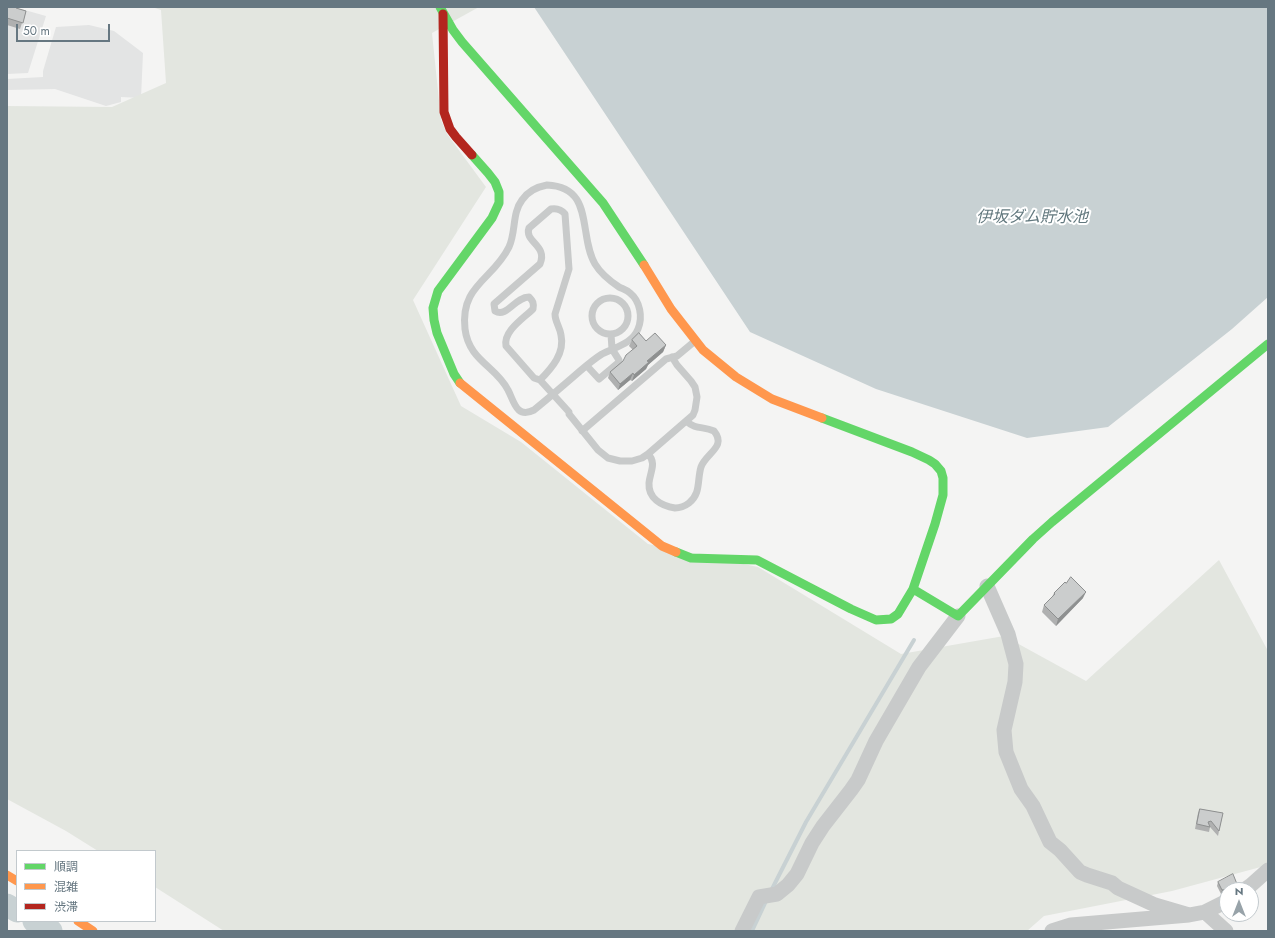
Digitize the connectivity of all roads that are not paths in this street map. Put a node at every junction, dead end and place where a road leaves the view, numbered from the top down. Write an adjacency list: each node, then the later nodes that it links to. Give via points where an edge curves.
1 (441, 11): 3 (street, via 462,42 603,203 671,309); 13 (street, via 445,120 451,131 494,180 500,193 499,206 438,292 433,308 438,333 459,382 662,546 691,558 757,560 876,620 891,619 898,614)
2 (612, 334): 2 (lane, via 623,329 628,313 618,300 606,298 595,305 591,317 596,329 601,333); 5 (lane)
3 (695, 341): 6 (lane); 13 (street, via 736,377 772,399 898,446 936,464 943,478 943,495)
4 (1268, 344): 12 (street, via 1052,522)
5 (612, 349): 7 (lane); 7 (lane, via 619,360 618,363 599,379); 7 (lane, via 629,341 636,332 641,315 637,303 632,294 609,281 594,263 587,243 582,208 574,196 569,191 554,186 533,189 526,194 518,208 513,235 505,254 468,299 465,313 466,335 477,357 500,378 509,391 514,406 524,412 534,410)
6 (672, 357): 9 (lane, via 691,381 696,393 695,410); 10 (lane, via 666,359)
7 (587, 366)
8 (542, 381): 8 (lane, via 534,378 506,346 505,341 510,331 533,309 533,300 529,297 520,298 502,313 498,313 494,306 495,302 540,264 541,252 527,231 554,208 562,210 565,214 570,269 555,314 562,336 561,347 554,364); 10 (lane)
9 (686, 421): 11 (lane); 11 (lane, via 694,427 714,431 718,440 716,448 702,466 695,498 684,506 675,508 660,503 653,497 649,482 653,461)
10 (582, 431): 11 (lane, via 608,458 632,461)
11 (648, 454)
12 (987, 586): 14 (street); 21 (street, via 1008,634 1016,664 1015,682 1004,730 1006,752 1021,789 1033,806 1050,842 1080,872 1112,883 1155,906)
13 (913, 589): 14 (street)
14 (958, 616): 24 (street, via 919,667 876,741 858,780 823,826 797,874 788,886 777,894 759,897)
15 (1268, 870): 18 (street)
16 (7, 875): 17 (street)
17 (16, 880)
18 (1254, 882)
19 (1219, 905): 20 (street)
20 (1205, 912): 21 (street); 26 (street)
21 (1189, 915): 25 (street, via 1071,925)
22 (80, 922): 23 (street)
23 (93, 931)
24 (742, 931)
25 (1052, 931)
26 (1226, 931)

